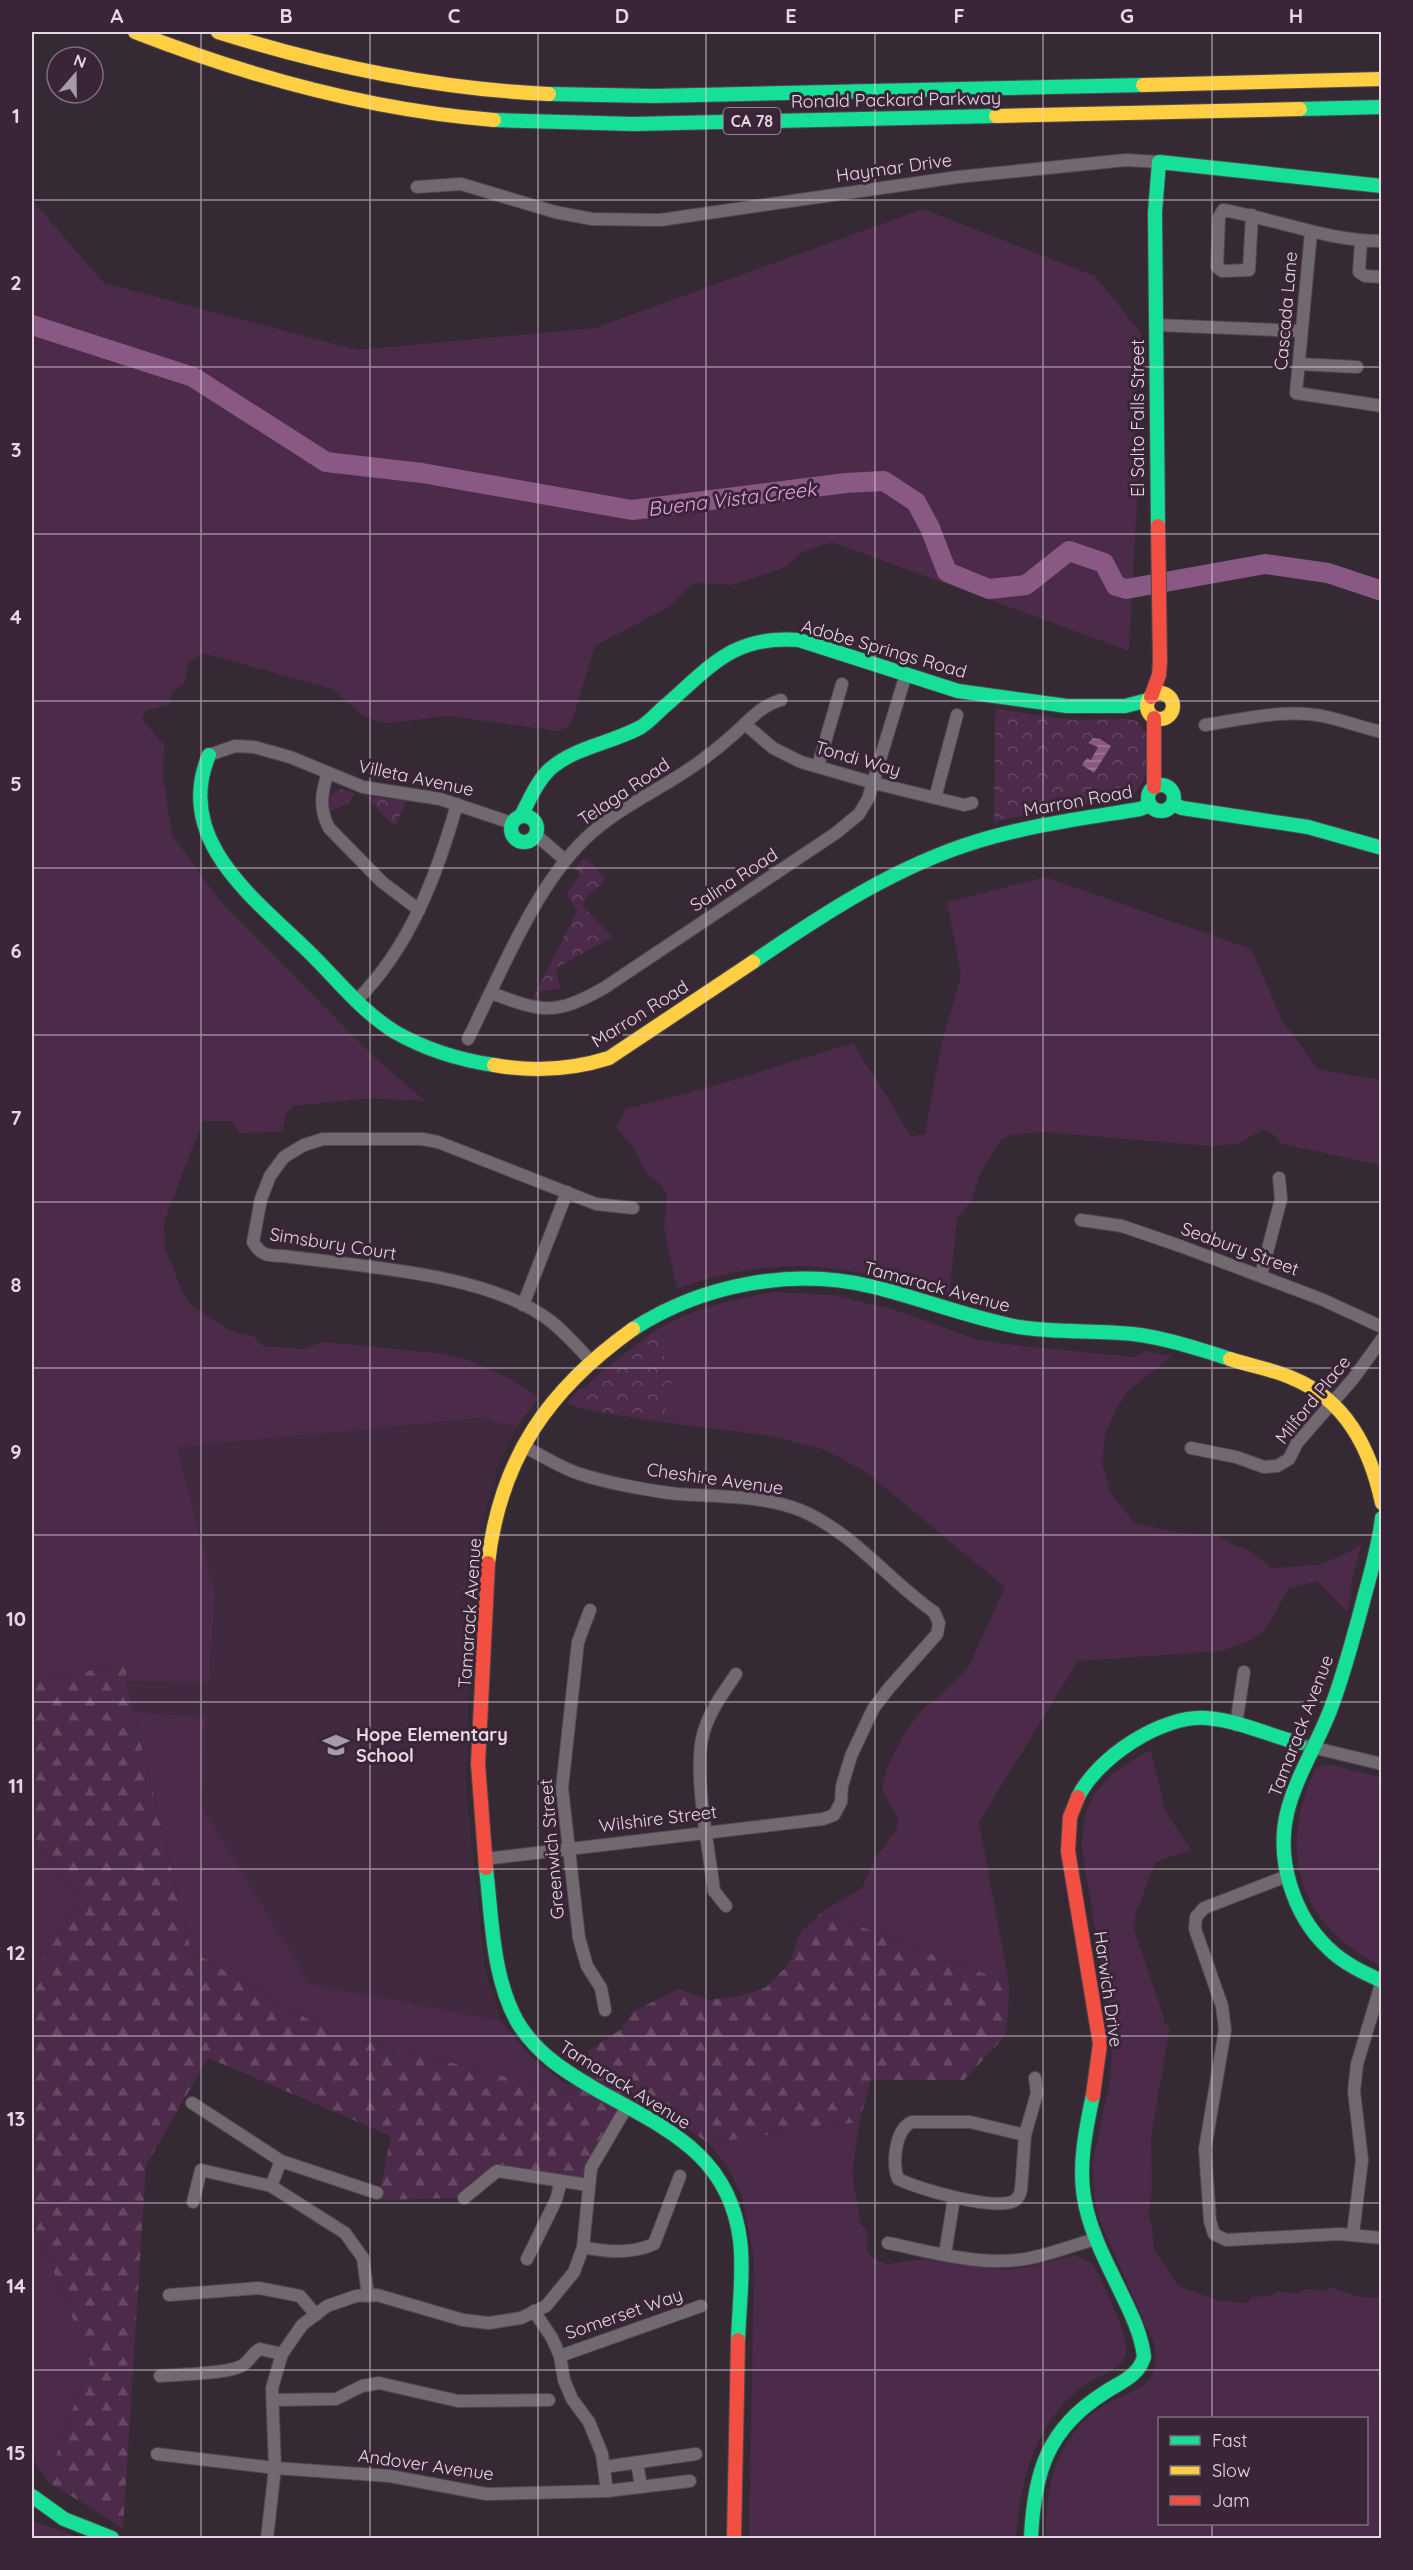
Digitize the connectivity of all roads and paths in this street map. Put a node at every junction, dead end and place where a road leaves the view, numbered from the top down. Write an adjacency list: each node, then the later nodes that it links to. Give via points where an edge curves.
1 (135, 32): 4 (main road, Ronald Packard Parkway / CA 78, via 309,88 415,109 517,121 633,124)
2 (218, 32): 3 (main road, Ronald Packard Parkway / CA 78, via 371,73 474,90 533,94 654,96)
3 (1382, 79)
4 (1382, 107)
5 (1159, 162): 6 (main road, Haymar Drive); 7 (street, Haymar Drive, via 1126,160 1005,172 660,220 592,219 461,184); 13 (main road, El Salto Falls Street, via 1155,212)
6 (1382, 186)
7 (417, 187)
8 (1252, 215): 8 (street, via 1223,210 1219,217 1217,267 1222,271 1249,270); 9 (street)
9 (1311, 232): 10 (street); 14 (street, Cascada Lane)
10 (1361, 241): 11 (street); 12 (street, via 1359,272)
11 (1382, 241)
12 (1382, 277)
13 (1156, 325): 14 (street); 18 (main road, El Salto Falls Street)
14 (1301, 331): 15 (street, Cascada Lane)
15 (1299, 364): 16 (street); 17 (street, Cascada Lane, via 1296,393)
16 (1357, 367)
17 (1382, 406)
18 (1159, 669): 21 (main road, El Salto Falls Street); 23 (main road, El Salto Falls Street)
19 (906, 674): 23 (main road, Adobe Springs Road, via 958,691 986,695 1067,706); 29 (main road, Adobe Springs Road, via 799,640 773,638 754,642 722,657 642,726 583,750); 32 (street, Salina Road)
20 (842, 684): 30 (street)
21 (1167, 695): 23 (main road, via 1157,693); 23 (main road, via 1172,712)
22 (781, 700): 25 (street, Telaga Road, via 756,712)
23 (1154, 709): 33 (main road, El Salto Falls Street)
24 (957, 715): 34 (street)
25 (745, 724): 30 (street, Tondi Way, via 786,756); 42 (street, Telaga Road, via 686,772 612,817)
26 (1205, 725): 27 (street, via 1265,716 1327,717)
27 (1382, 732)
28 (209, 755): 31 (street, Villeta Avenue, via 235,746 254,747); 45 (main road, Marron Road, via 201,772 198,798 213,846 238,881)
29 (563, 763): 39 (main road, Adobe Springs Road, via 550,769); 40 (main road, via 542,803)
30 (818, 766): 32 (street, Tondi Way)
31 (328, 773): 36 (street, Villeta Avenue, via 363,787 420,794); 43 (street, via 321,802 329,828 382,882)
32 (874, 783): 34 (street, Tondi Way); 44 (street, Salina Road, via 859,814 836,833 576,1004 531,1008)
33 (1160, 787): 37 (main road, via 1148,795); 38 (main road, via 1173,792)
34 (935, 798): 35 (street, Tondi Way, via 964,805)
35 (972, 803)
36 (457, 804): 39 (street, Villeta Avenue); 43 (street, via 440,864)
37 (1149, 804): 38 (main road, via 1163,811); 45 (main road, Marron Road, via 1140,809 1003,833 955,848 883,879 609,1058 591,1065 525,1068 458,1060 404,1037)
38 (1173, 804): 41 (main road, via 1295,824)
39 (517, 819): 40 (main road, via 530,817); 40 (main road, via 512,834 518,840 526,842)
40 (536, 829): 42 (street)
41 (1382, 848)
42 (565, 860): 44 (street, Telaga Road, via 533,910)
43 (419, 909): 45 (street, via 393,958)
44 (490, 993): 46 (street, Telaga Road)
45 (357, 1000)
46 (468, 1039)
47 (1279, 1178): 51 (street, via 1281,1199)
48 (567, 1192): 49 (street, Simsbury Court, via 596,1204); 52 (street); 52 (street, Simsbury Court, via 438,1142 323,1139 284,1157 270,1176 261,1199 253,1242 268,1256 463,1282)
49 (633, 1208)
50 (1081, 1220): 51 (street, Seabury Street, via 1122,1226)
51 (1261, 1275): 53 (street, Seabury Street)
52 (523, 1305): 55 (street, Simsbury Court, via 560,1329)
53 (1382, 1327)
54 (1382, 1339): 56 (street, Milford Place)
55 (592, 1362): 56 (main road, Tamarack Avenue, via 657,1315 690,1300 763,1280 803,1278 884,1289 984,1321 1031,1329 1164,1340 1293,1378); 57 (main road, Tamarack Avenue, via 543,1413)
56 (1332, 1402): 58 (street, Milford Place, via 1297,1443 1289,1460 1278,1466 1264,1467); 59 (main road, Tamarack Avenue, via 1356,1430 1372,1460)
57 (523, 1446): 69 (street, Cheshire Avenue, via 593,1478 676,1494 750,1498 800,1510 853,1543 934,1612 939,1623 937,1634 873,1709 850,1756 841,1802); 72 (main road, Tamarack Avenue, via 503,1492 490,1545 478,1759)
58 (1191, 1448)
59 (1382, 1503)
60 (1382, 1518): 61 (main road, Tamarack Avenue)
61 (1381, 1526): 67 (main road, Tamarack Avenue, via 1342,1677)
62 (590, 1610): 71 (street, Greenwich Street, via 578,1642 563,1766)
63 (1244, 1672): 65 (street)
64 (736, 1674): 70 (street, via 712,1710 702,1739 700,1771)
65 (1236, 1725): 66 (main road, Harwich Drive); 92 (main road, Harwich Drive, via 1204,1718 1158,1727 1105,1762 1084,1783 1073,1805 1068,1851 1100,2044 1098,2075 1082,2140 1080,2166 1081,2194)
66 (1299, 1743): 67 (street, Harwich Drive)
67 (1314, 1748): 68 (street, Harwich Drive); 73 (main road, Tamarack Avenue, via 1294,1788 1286,1816 1283,1853)
68 (1382, 1764)
69 (834, 1815): 70 (street, Wilshire Street)
70 (707, 1831): 71 (street, Wilshire Street); 74 (street, via 714,1891)
71 (569, 1848): 72 (street, Wilshire Street); 76 (street, Greenwich Street, via 579,1938 587,1966 601,1988)
72 (485, 1858): 79 (main road, Tamarack Avenue, via 500,1974 513,2013 526,2035 553,2064)
73 (1287, 1876): 75 (main road, Tamarack Avenue, via 1297,1902 1322,1942 1340,1959); 90 (street, via 1204,1908 1196,1917 1195,1929 1222,2006 1225,2030 1206,2149 1210,2221 1214,2234 1226,2240)
74 (726, 1906)
75 (1382, 1981): 90 (street, via 1357,2064 1354,2091 1362,2160)
76 (605, 2010)
77 (1035, 2078): 80 (street, via 1037,2093)
78 (192, 2103): 81 (street)
79 (626, 2108): 84 (street, via 591,2168); 118 (main road, Tamarack Avenue, via 676,2136 703,2158 727,2191 734,2209 740,2242)
80 (1024, 2136): 88 (street, via 1022,2190 1018,2197 1012,2202); 88 (street, via 970,2122 904,2125 894,2169 898,2179)
81 (281, 2162): 85 (street); 86 (street)
82 (680, 2176): 94 (street, via 654,2244 605,2252)
83 (561, 2181): 84 (street); 87 (street, via 497,2171); 96 (street, via 556,2200)
84 (588, 2185): 94 (street)
85 (271, 2186): 89 (street, via 201,2170); 98 (street, via 353,2243 363,2258)
86 (377, 2193)
87 (464, 2198)
88 (954, 2198): 95 (street)
89 (193, 2202)
90 (1353, 2234): 91 (street)
91 (1382, 2238)
92 (1093, 2240): 95 (street, via 1017,2260); 119 (main road, Harwich Drive, via 1125,2303 1144,2355 1141,2368 1131,2378 1108,2390 1063,2426 1036,2484)
93 (888, 2243): 95 (street)
94 (583, 2247): 100 (street, via 574,2271 559,2292)
95 (945, 2254)
96 (527, 2259)
97 (169, 2295): 101 (street, via 259,2288 300,2296)
98 (368, 2296): 100 (street, via 489,2323); 101 (street, via 327,2306)
99 (701, 2306): 103 (street, Somerset Way)
100 (534, 2312): 103 (street)
101 (316, 2314): 102 (street, via 302,2325)
102 (282, 2354): 104 (street, via 260,2349 243,2366 229,2370); 105 (street, via 272,2388)
103 (560, 2356): 110 (street, via 564,2380 589,2422)
104 (160, 2376)
105 (273, 2400): 106 (street, via 336,2398 379,2383 458,2401); 111 (street)
106 (549, 2400)
107 (157, 2454): 111 (street, Andover Avenue)
108 (696, 2454): 109 (street)
109 (637, 2462): 110 (street); 113 (street)
110 (604, 2467): 114 (street)
111 (276, 2468): 114 (street, Andover Avenue, via 390,2476 486,2494); 117 (street)
112 (690, 2481): 113 (street, Andover Avenue)
113 (641, 2487): 114 (street, Andover Avenue)
114 (607, 2491)
115 (32, 2496): 116 (main road, via 64,2519)
116 (111, 2538)
117 (267, 2538)
118 (734, 2538)
119 (1031, 2538)

